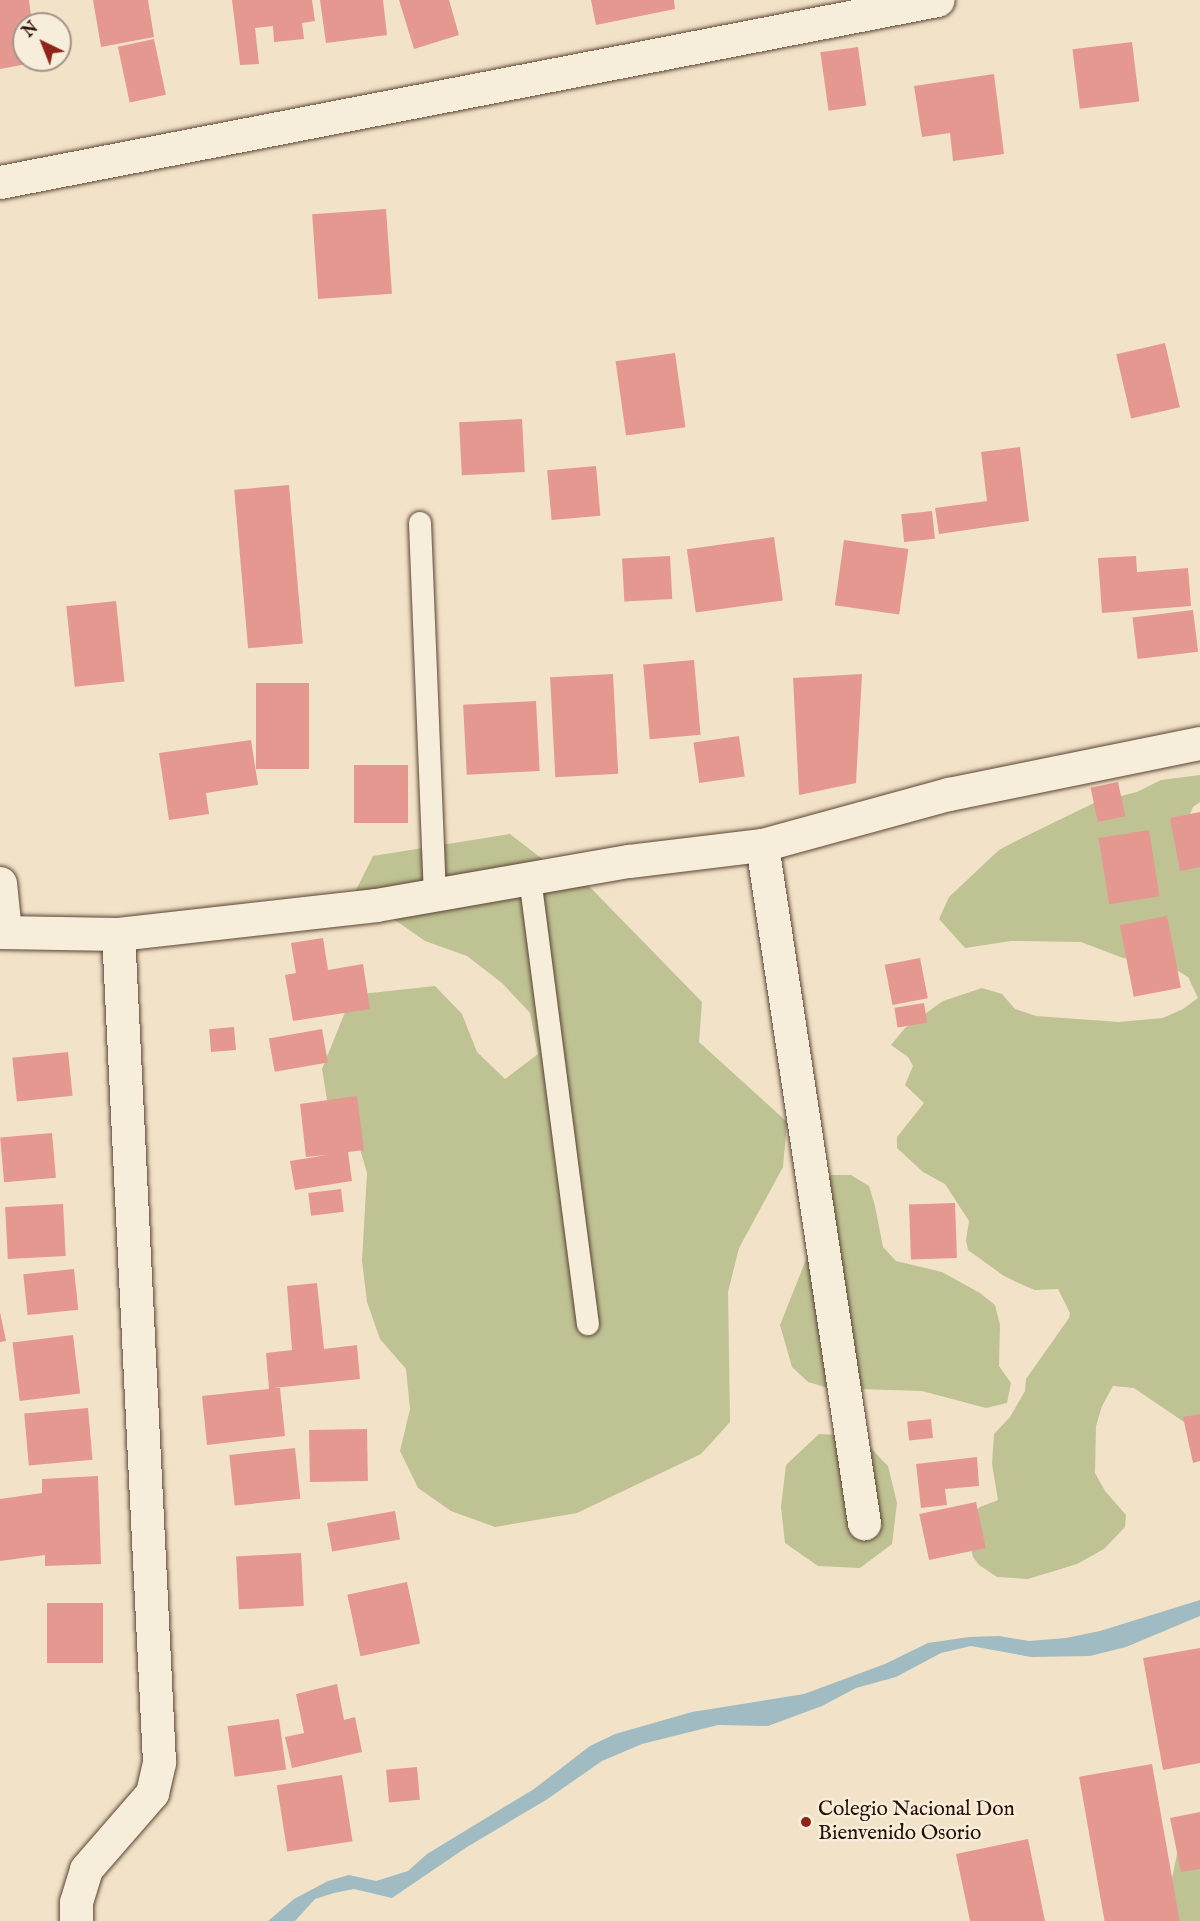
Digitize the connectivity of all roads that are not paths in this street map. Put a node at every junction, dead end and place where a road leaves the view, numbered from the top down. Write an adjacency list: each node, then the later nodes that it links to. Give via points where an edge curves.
1 (937, 0): 2 (street)
2 (0, 182)
3 (420, 523): 8 (lane)
4 (1200, 744): 5 (street, via 949,794)
5 (762, 845): 6 (street); 12 (street)
6 (530, 878): 8 (street); 11 (lane)
7 (0, 883): 9 (street)
8 (435, 895): 10 (street)
9 (2, 932): 10 (street)
10 (118, 934): 13 (street, via 159,1762 152,1793 86,1869 76,1902)
11 (588, 1324)
12 (864, 1523)
13 (76, 1921)

